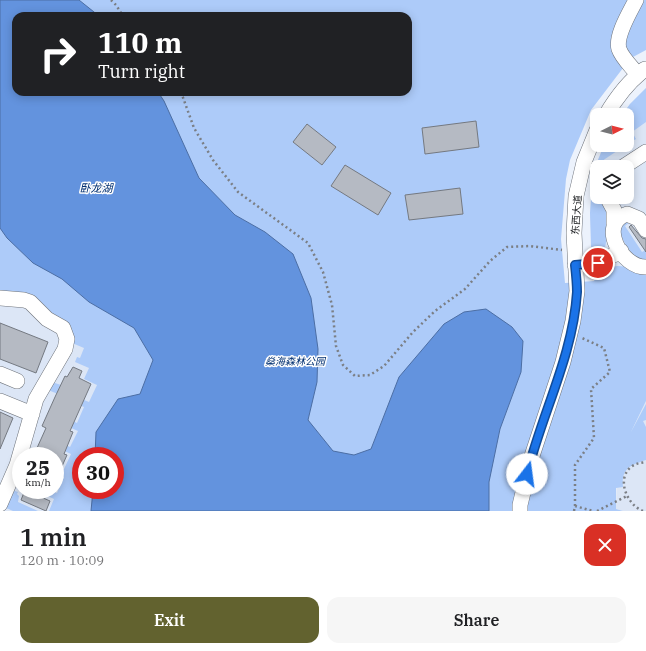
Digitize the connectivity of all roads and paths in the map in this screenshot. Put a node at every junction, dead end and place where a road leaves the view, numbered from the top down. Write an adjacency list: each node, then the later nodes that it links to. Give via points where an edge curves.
1 (111, 0): 3 (path)
2 (636, 0): 4 (street, via 621,32 619,44 621,53)
3 (121, 12)
4 (642, 71): 6 (street)
5 (182, 96): 14 (path, via 194,128 213,160 238,192 308,243 323,272 332,305 336,346 343,365 355,376 370,375 384,366 435,311 465,289 490,260 507,247 530,246)
6 (610, 108)
7 (590, 147): 14 (street, 东西大道, via 576,196)
8 (646, 152): 9 (street)
9 (634, 160)
10 (611, 204): 11 (street, via 614,210)
11 (614, 224): 12 (street, via 620,216 627,214 639,219); 13 (street, via 613,236)
12 (646, 230)
13 (621, 251): 14 (street, via 598,263); 15 (street, via 632,264)
14 (575, 258): 17 (street, 东西大道, via 577,291)
15 (646, 266)
16 (0, 298): 21 (street, via 30,302 47,319 66,332 65,349 36,399)
17 (571, 333): 25 (path, via 604,348 610,372 591,389 594,438 575,464); 26 (street, 东西大道, via 531,459)
18 (0, 374): 19 (street)
19 (18, 381)
20 (0, 401): 21 (street)
21 (32, 414): 24 (street, via 17,465)
22 (646, 462): 23 (path, via 637,464 627,472 624,485)
23 (627, 496): 29 (path); 30 (path, via 634,507)
24 (0, 504)
25 (575, 506): 27 (path); 28 (path)
26 (520, 511)
27 (574, 511)
28 (593, 511)
29 (597, 511)
30 (643, 511)

